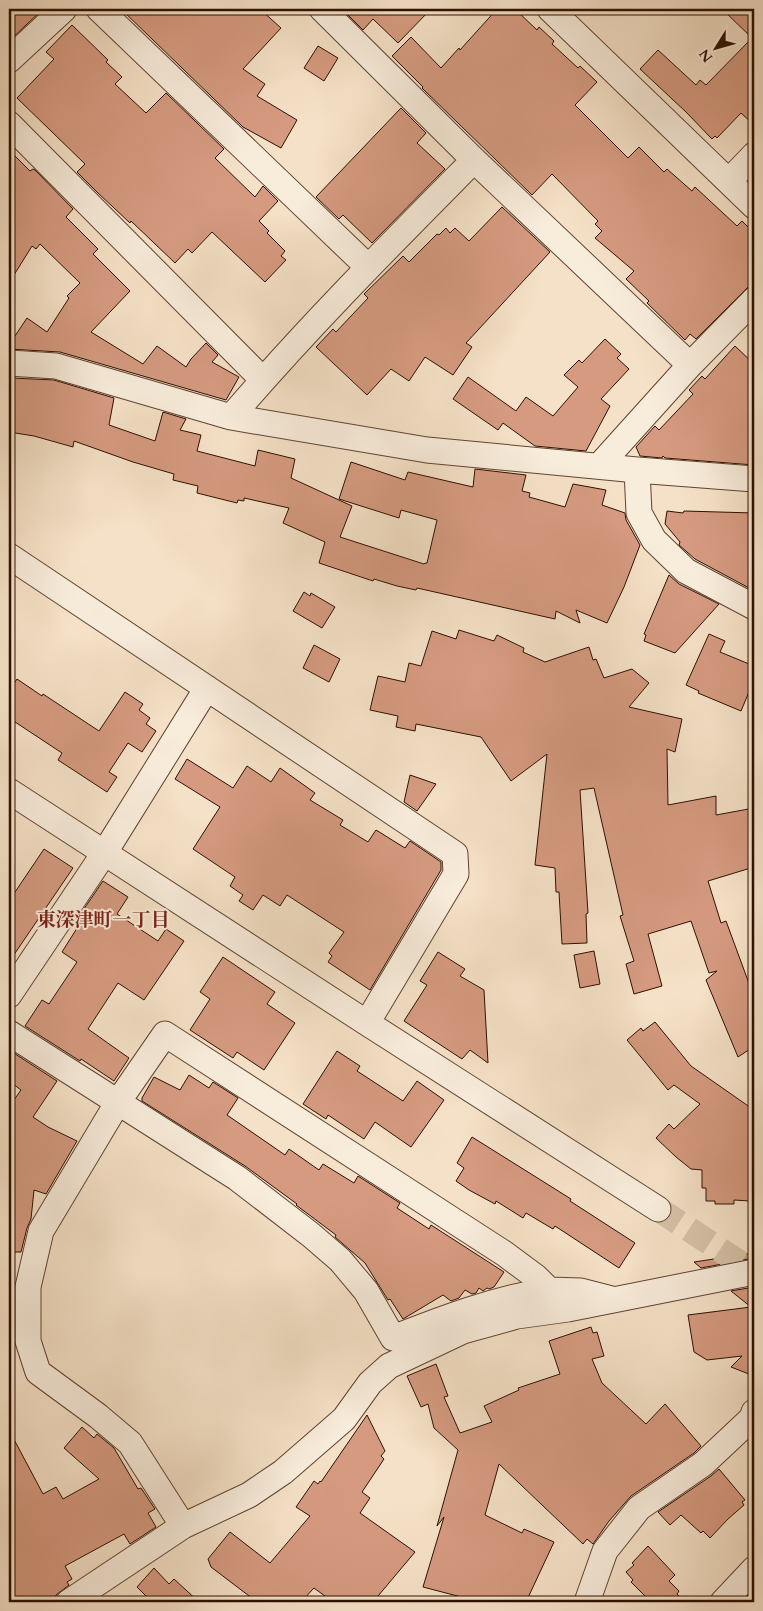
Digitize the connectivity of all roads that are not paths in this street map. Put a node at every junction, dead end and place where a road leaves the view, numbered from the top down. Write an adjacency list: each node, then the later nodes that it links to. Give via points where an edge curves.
1 (64, 9): 5 (street)
2 (100, 9): 11 (street)
3 (322, 9): 8 (street)
4 (550, 9): 9 (street)
5 (9, 60)
6 (9, 124): 15 (street)
7 (754, 155): 9 (street)
8 (474, 160): 11 (street); 14 (street)
9 (729, 181): 10 (street)
10 (754, 206)
11 (368, 267): 15 (street)
12 (754, 300): 14 (street)
13 (9, 363): 16 (street, via 56,366)
14 (690, 365): 17 (street)
15 (263, 380): 16 (street)
16 (231, 416): 17 (street, via 427,450)
17 (599, 466): 18 (street)
18 (637, 470): 19 (street); 21 (street, via 639,513 654,540 686,571)
19 (754, 479)
20 (9, 556): 22 (street)
21 (754, 607)
22 (208, 688): 24 (street); 26 (street, via 455,854 456,874)
23 (9, 791): 24 (street)
24 (105, 852): 25 (street); 26 (street)
25 (9, 995)
26 (367, 1023): 29 (street)
27 (9, 1034): 28 (street)
28 (118, 1102): 31 (street, via 237,1178 311,1235 340,1260 366,1291 393,1338 464,1311); 31 (street, via 165,1034 505,1254); 33 (street, via 41,1231)
29 (658, 1209)
30 (754, 1272): 32 (street)
31 (548, 1290): 32 (street, via 581,1291)
32 (612, 1299): 35 (street, via 517,1316 463,1331 389,1366 370,1383 344,1419 283,1472 249,1495)
33 (18, 1341): 35 (street, via 38,1372 130,1443)
34 (754, 1412): 38 (street, via 752,1418 703,1464 639,1508 605,1551)
35 (183, 1526): 37 (street)
36 (754, 1569): 39 (street)
37 (69, 1602)
38 (587, 1602)
39 (723, 1602)

